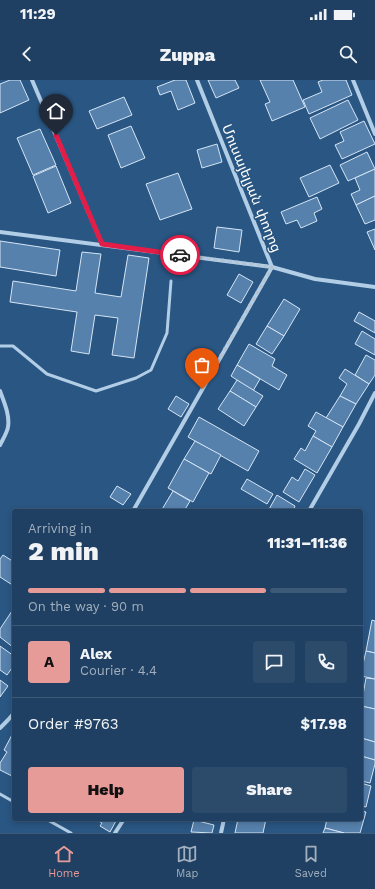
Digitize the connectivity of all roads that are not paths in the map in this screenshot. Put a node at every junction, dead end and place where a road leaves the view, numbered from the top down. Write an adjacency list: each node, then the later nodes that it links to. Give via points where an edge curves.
1 (32, 80): 6 (street)
2 (197, 80): 7 (street, Մուսայելյան փողոց)
3 (353, 80): 4 (street)
4 (375, 134)
5 (0, 232): 6 (street)
6 (102, 244): 7 (street)
7 (272, 267): 9 (street, via 315,279); 14 (street, Մուսայելյան փողոց)
8 (171, 281): 10 (lane, via 168,333 151,370 136,378 96,391 47,374 13,346)
9 (375, 287)
10 (0, 346)
11 (0, 391): 13 (street, via 8,416 5,437)
12 (375, 392): 15 (street)
13 (0, 444)
14 (134, 509)
15 (310, 509)
16 (12, 715): 17 (street)
17 (0, 728)
18 (0, 794): 19 (lane)
19 (12, 801)
20 (50, 821): 23 (lane)
21 (123, 821): 24 (street)
22 (224, 821): 25 (street)
23 (71, 833)
24 (115, 833)
25 (221, 833)

